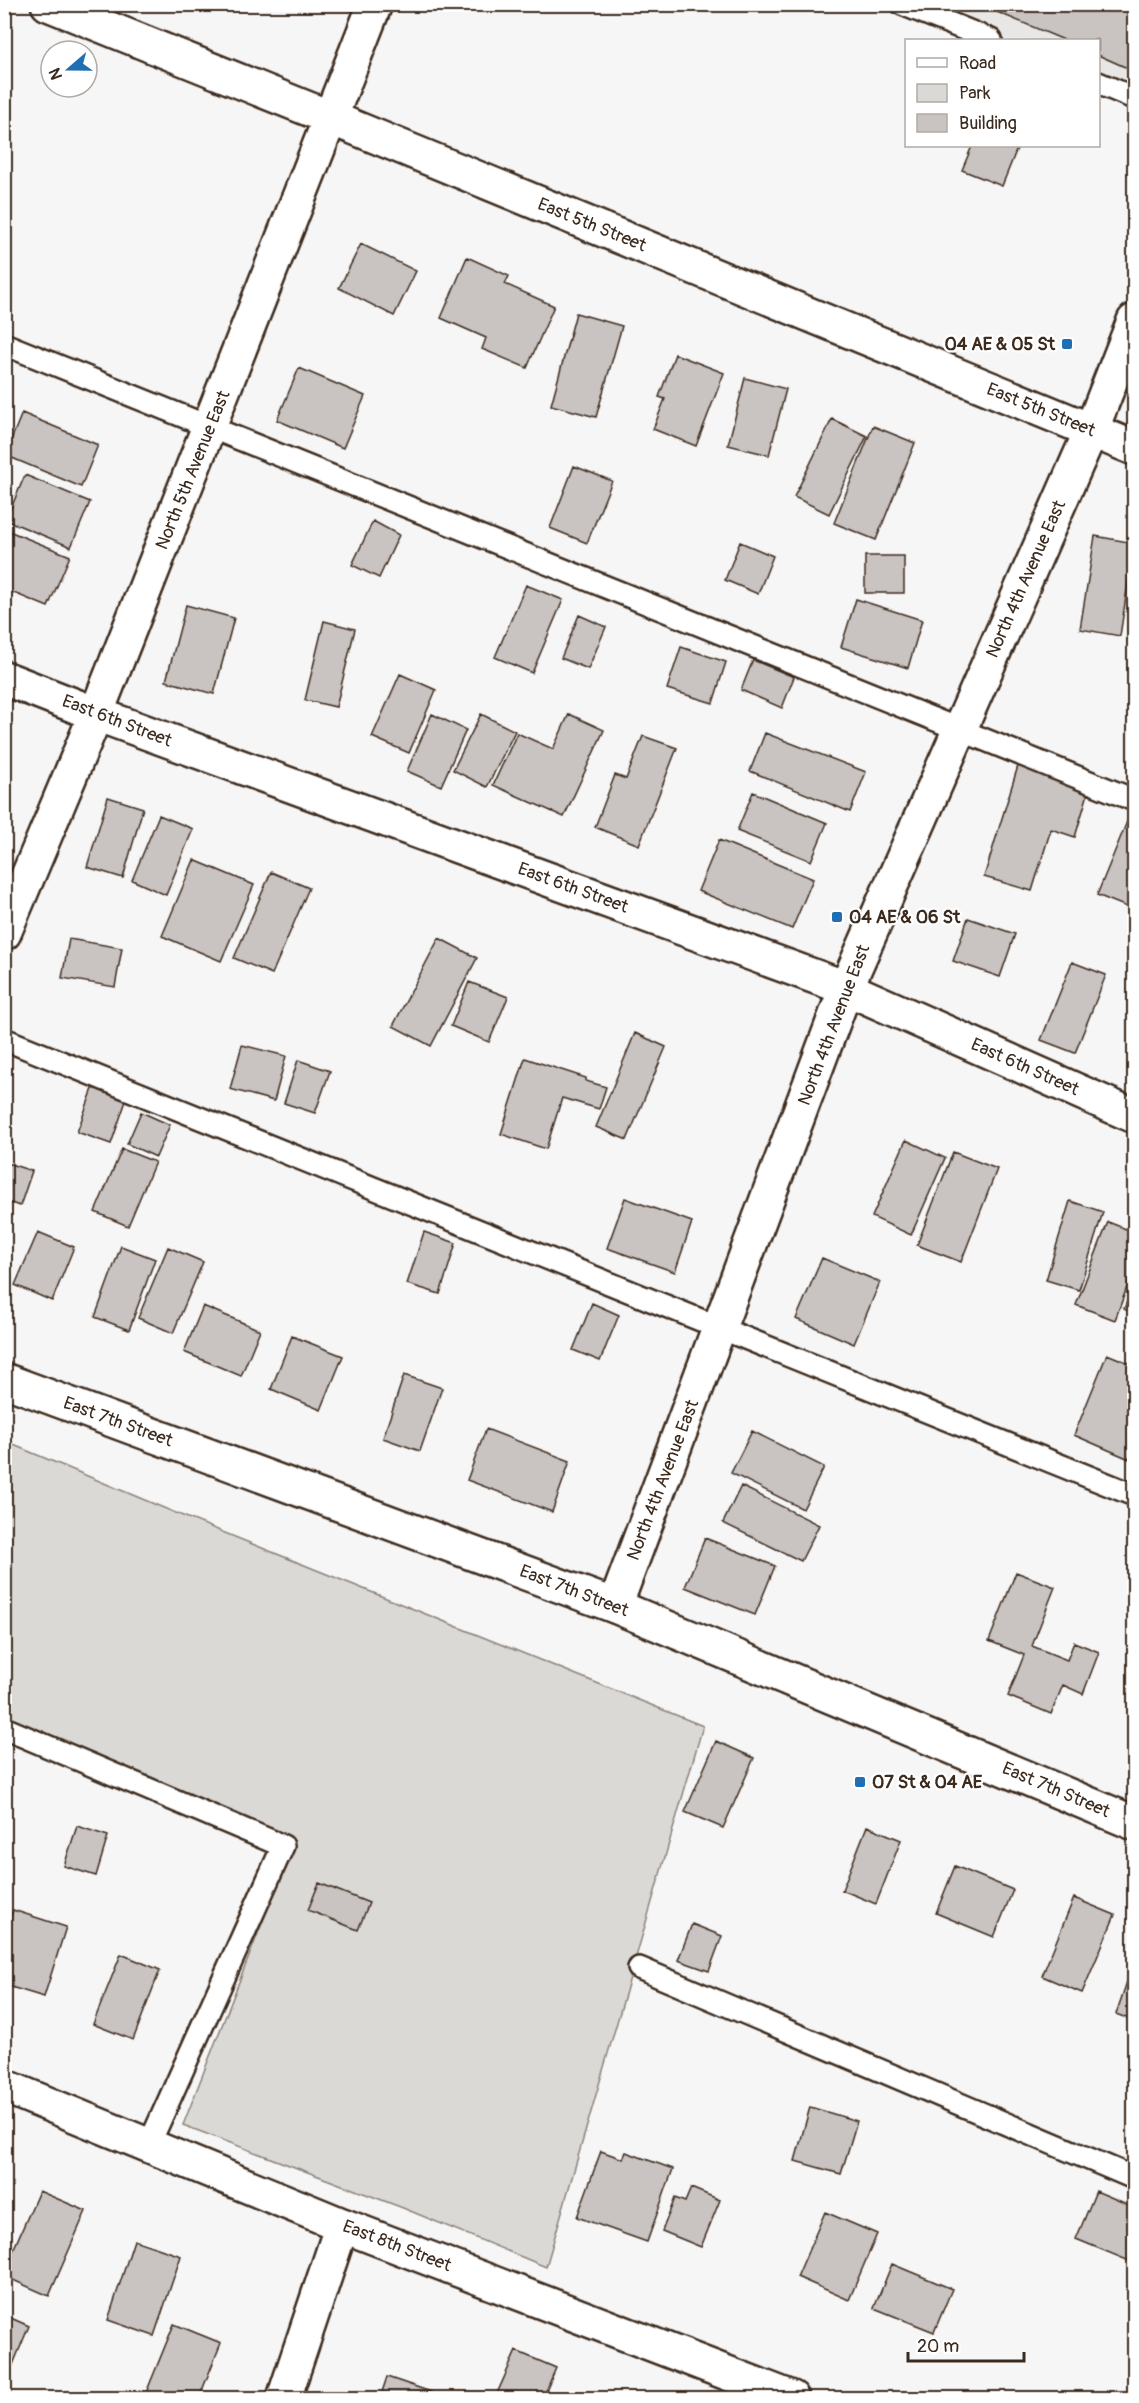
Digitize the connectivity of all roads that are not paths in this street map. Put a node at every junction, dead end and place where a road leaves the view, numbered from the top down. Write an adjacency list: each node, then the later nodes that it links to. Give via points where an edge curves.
1 (48, 4): 8 (street, East 5th Street)
2 (375, 4): 8 (street, North 5th Avenue East)
3 (902, 4): 4 (lane)
4 (934, 11): 5 (lane)
5 (990, 39)
6 (1100, 84): 7 (lane)
7 (1134, 98)
8 (331, 118): 11 (street, North 5th Avenue East); 12 (street, East 5th Street)
9 (1134, 321): 12 (street, North 4th Avenue East)
10 (4, 344): 11 (lane)
11 (210, 426): 15 (street, North 5th Avenue East); 16 (lane)
12 (1091, 431): 13 (street, East 5th Street); 16 (street, North 4th Avenue East)
13 (1134, 448)
14 (4, 678): 15 (street, East 6th Street)
15 (96, 714): 18 (street, North 5th Avenue East); 19 (street, East 6th Street)
16 (961, 729): 17 (lane); 19 (street, North 4th Avenue East)
17 (1134, 800)
18 (4, 933)
19 (846, 988): 21 (street, East 6th Street); 22 (street, North 4th Avenue East)
20 (4, 1039): 22 (lane)
21 (1134, 1116)
22 (720, 1328): 24 (lane); 25 (street, North 4th Avenue East)
23 (4, 1380): 25 (street, East 7th Street)
24 (1134, 1495)
25 (615, 1606): 27 (street, East 7th Street)
26 (4, 1728): 30 (lane, via 282,1846)
27 (1134, 1823)
28 (639, 1968): 31 (lane)
29 (4, 2086): 30 (street, East 8th Street)
30 (148, 2146): 32 (street, East 8th Street)
31 (1134, 2178)
32 (342, 2224): 33 (street); 34 (street, East 8th Street)
33 (284, 2398)
34 (792, 2398)

